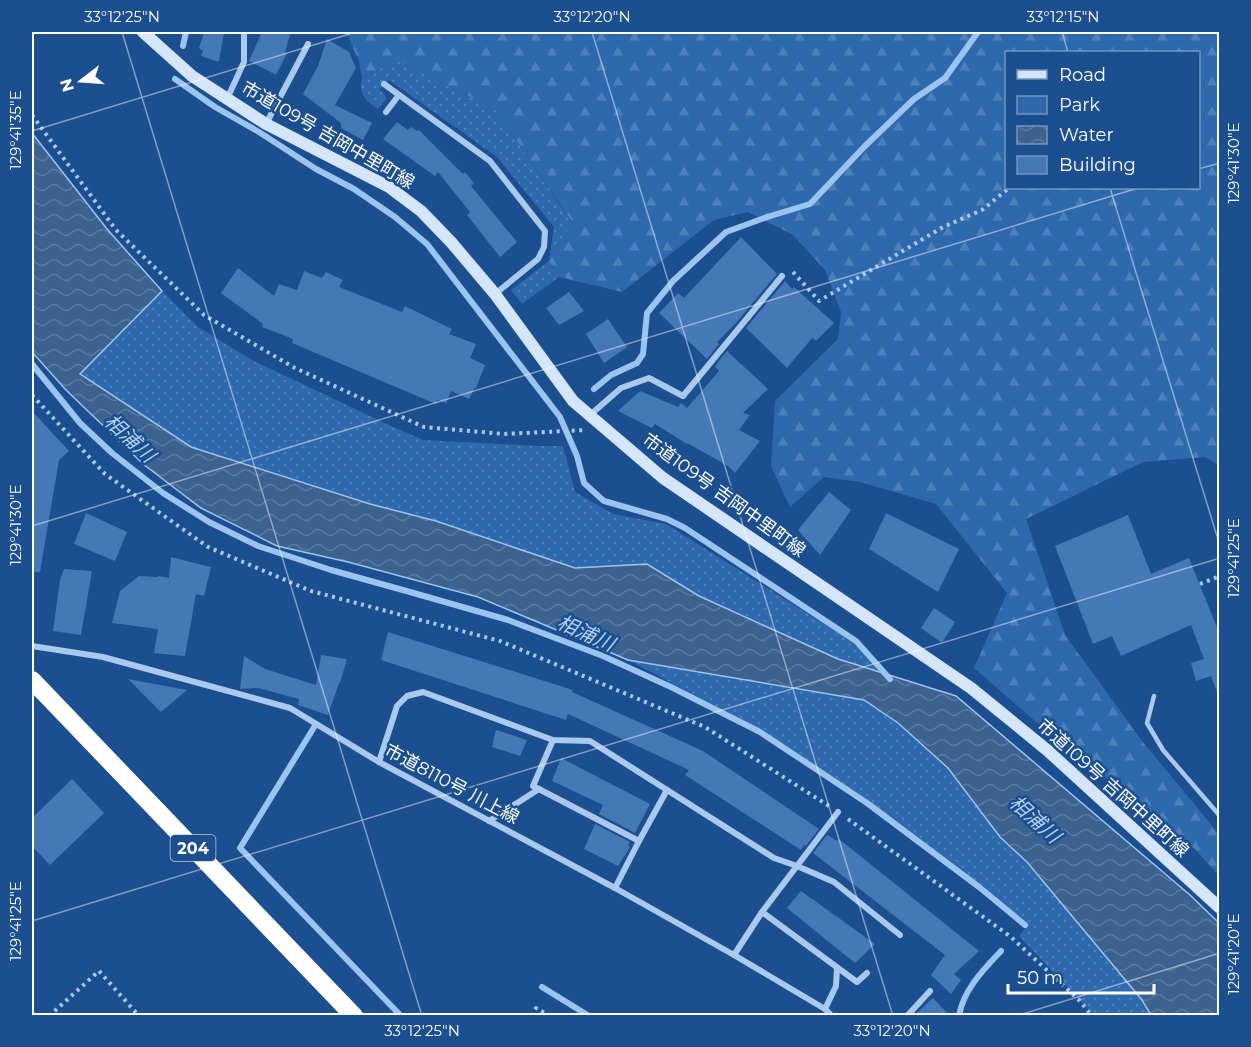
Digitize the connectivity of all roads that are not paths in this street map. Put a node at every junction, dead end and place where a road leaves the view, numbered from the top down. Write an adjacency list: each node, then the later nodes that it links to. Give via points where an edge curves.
1 (143, 32): 6 (street, 市道109号 吉岡中里町線, via 192,76)
2 (244, 32): 6 (street, via 244,62)
3 (308, 44): 8 (street)
4 (384, 84): 5 (street)
5 (399, 95): 7 (street); 10 (street, via 490,160 545,231 538,259)
6 (227, 99): 8 (street, 市道109号 吉岡中里町線)
7 (386, 112)
8 (267, 124): 10 (street, 市道109号 吉岡中里町線, via 389,187 422,211)
9 (782, 276): 11 (street, via 683,396 649,378 621,388)
10 (495, 294): 11 (street, 市道109号 吉岡中里町線, via 573,401)
11 (590, 416): 25 (street, 市道109号 吉岡中里町線, via 663,478 971,688 1047,750)
12 (32, 646): 16 (street, 市道8110号 川上線, via 103,657 290,708)
13 (32, 680): 33 (highway, 204)
14 (1154, 696): 20 (lane, via 1147,723 1163,750)
15 (554, 740): 16 (street, via 423,692 407,696 397,706); 17 (street, via 533,786); 18 (street, via 590,741)
16 (378, 762): 21 (street, 市道8110号 川上線)
17 (539, 789): 21 (street); 22 (street)
18 (667, 790): 22 (street); 23 (street, via 774,858)
19 (838, 812): 23 (street)
20 (1220, 816)
21 (489, 821): 24 (street, 市道8110号 川上線)
22 (639, 841): 24 (street)
23 (797, 866): 26 (street); 27 (street, via 834,882)
24 (615, 888): 28 (street, 市道8110号 川上線)
25 (1220, 908)
26 (762, 912): 28 (street); 29 (street)
27 (900, 935)
28 (734, 955): 32 (street, 市道8110号 川上線)
29 (837, 968): 30 (street, via 857,982); 32 (street, via 836,986)
30 (867, 973)
31 (930, 991): 35 (street)
32 (825, 1009): 34 (street, 市道8110号 川上線)
33 (354, 1016)
34 (832, 1016)
35 (907, 1016)

